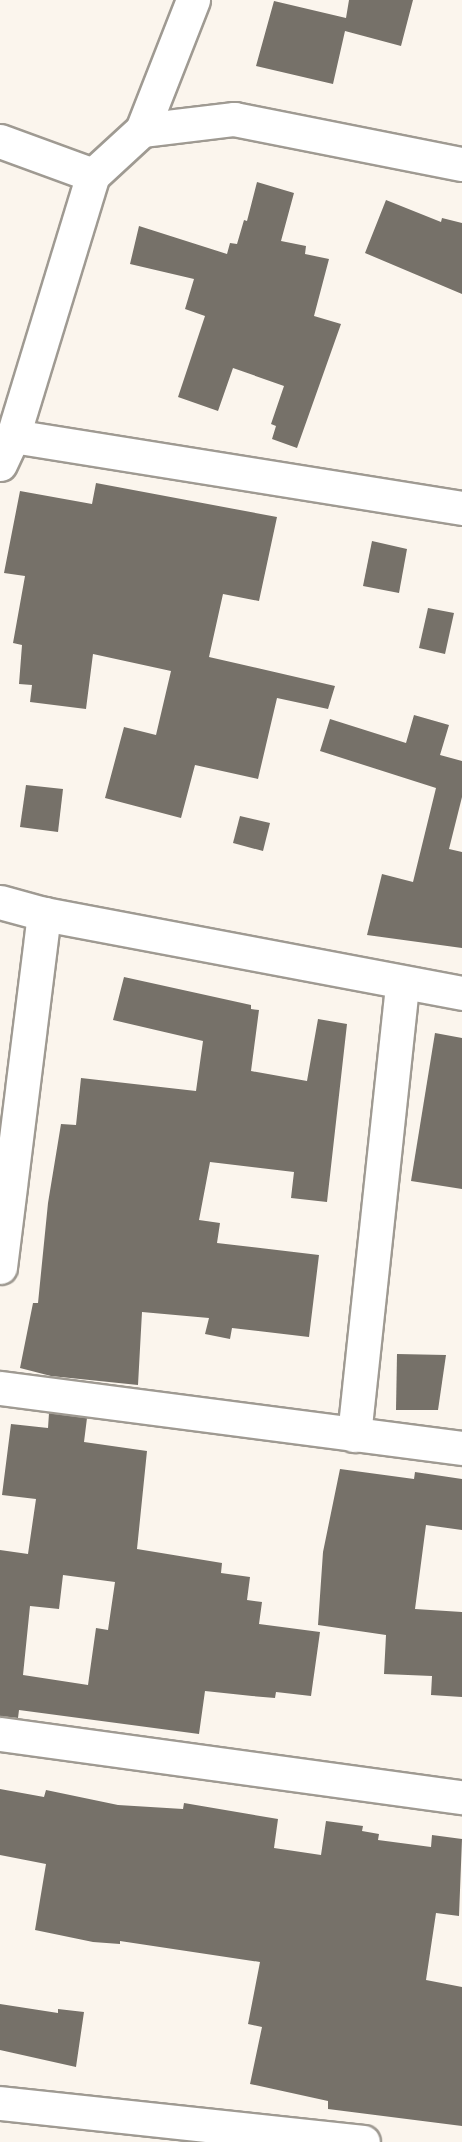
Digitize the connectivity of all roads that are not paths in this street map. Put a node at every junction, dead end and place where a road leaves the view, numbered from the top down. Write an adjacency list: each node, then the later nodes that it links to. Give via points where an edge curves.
1 (193, 0): 2 (street)
2 (142, 130): 4 (street, via 234,119); 5 (street)
3 (0, 141): 5 (street)
4 (462, 164)
5 (93, 175): 6 (street)
6 (6, 450): 7 (street)
7 (462, 508)
8 (0, 902): 9 (street)
9 (44, 915): 10 (street); 12 (street)
10 (402, 984): 11 (street); 14 (street)
11 (462, 993)
12 (0, 1267)
13 (0, 1388): 14 (street)
14 (354, 1435): 15 (street)
15 (462, 1448)
16 (0, 1734): 17 (street)
17 (462, 1797)
18 (0, 2103): 19 (street)
19 (262, 2136): 20 (street)
20 (363, 2142)

